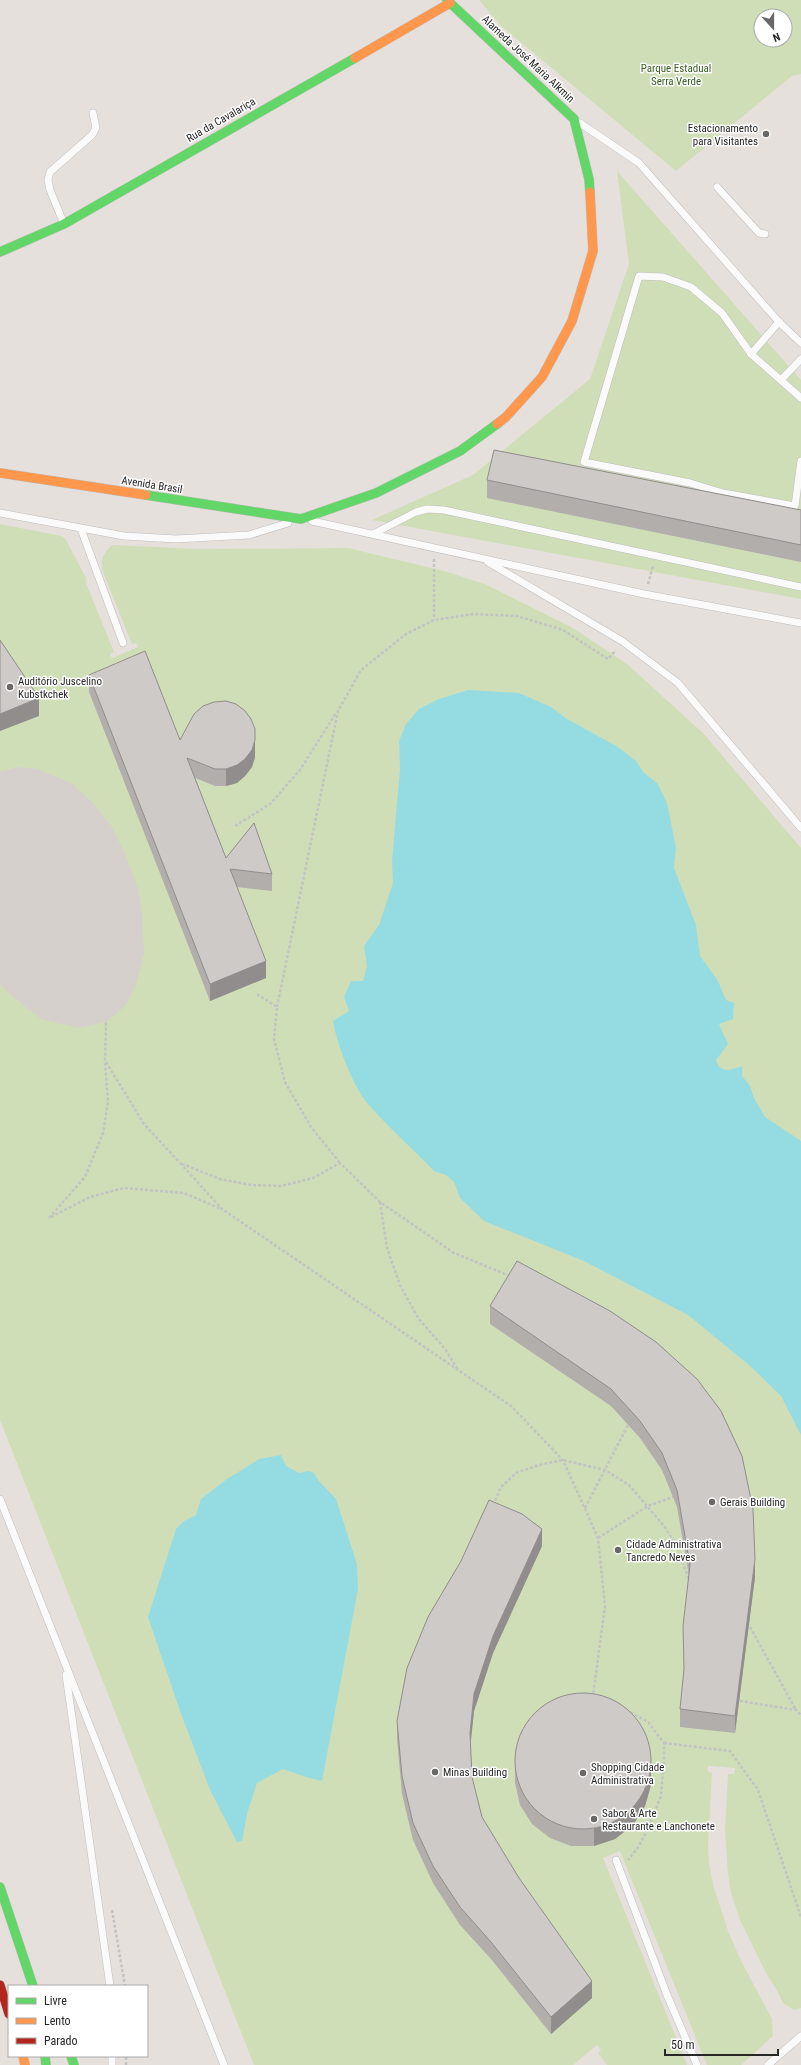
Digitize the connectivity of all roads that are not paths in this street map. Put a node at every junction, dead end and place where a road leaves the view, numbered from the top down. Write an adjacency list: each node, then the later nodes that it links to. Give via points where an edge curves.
1 (449, 2): 3 (main road, Alameda José Maria Alkmin); 5 (main road, Rua da Cavalariça)
2 (93, 113): 5 (lane, via 96,128 92,135 50,172 48,180)
3 (574, 119): 8 (lane, via 639,163); 17 (main road, via 589,179 593,251 572,321 542,377 506,417 460,451 376,493)
4 (717, 187): 6 (lane, via 759,233)
5 (64, 224): 7 (main road, Rua da Cavalariça)
6 (765, 234)
7 (0, 252)
8 (779, 322): 9 (lane); 10 (lane)
9 (801, 344)
10 (751, 354): 12 (lane); 14 (lane, via 722,313 691,287 663,277 639,276 584,462 795,506)
11 (801, 359): 12 (lane)
12 (781, 380): 13 (lane)
13 (801, 398)
14 (801, 461)
15 (0, 473): 17 (main road, Avenida Brasil)
16 (0, 513): 18 (lane)
17 (301, 519): 18 (lane, via 249,535 176,539 124,536); 19 (lane)
18 (80, 529): 23 (lane)
19 (373, 534): 20 (lane); 21 (lane, via 416,512 427,509 444,510)
20 (482, 559): 22 (lane, via 644,594); 24 (lane, via 622,642 678,683)
21 (801, 587)
22 (801, 622)
23 (123, 643)
24 (801, 828)
25 (0, 1499): 26 (lane)
26 (64, 1664): 30 (lane); 34 (lane)
27 (616, 1860): 35 (lane, via 667,1995)
28 (0, 1887): 29 (main road)
29 (33, 1985)
30 (110, 1985)
31 (0, 1986): 32 (main road)
32 (8, 2011)
33 (801, 2036): 36 (lane)
34 (224, 2065)
35 (697, 2065)
36 (768, 2065)

